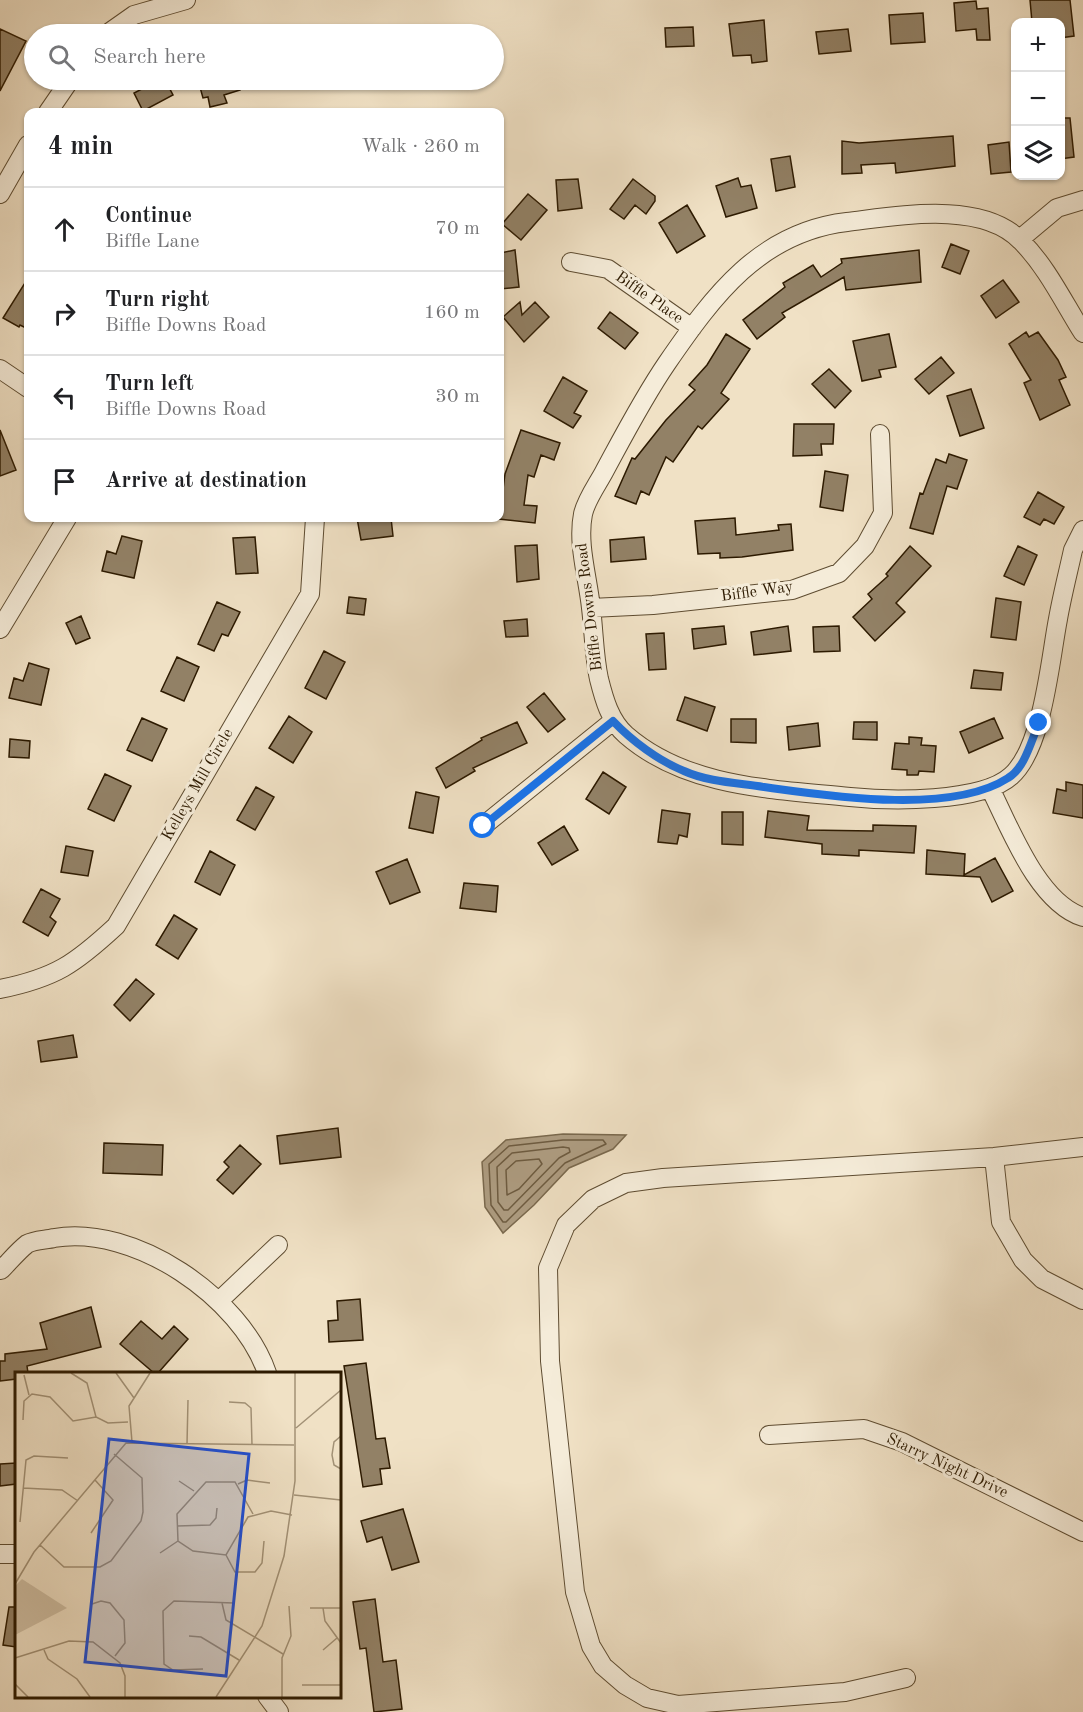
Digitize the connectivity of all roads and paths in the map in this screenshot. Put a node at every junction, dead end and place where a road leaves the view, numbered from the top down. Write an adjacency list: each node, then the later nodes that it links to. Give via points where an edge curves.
1 (180, 0): 2 (street); 3 (street, via 134,15)
2 (186, 0)
3 (121, 24)
4 (65, 90): 5 (street)
5 (56, 108)
6 (24, 152): 7 (street)
7 (0, 194)
8 (1083, 200): 9 (street, via 1057,208)
9 (1020, 239): 11 (street, Biffle Downs Road, via 995,223 964,215 900,216 828,224 772,246 730,280); 12 (street, Biffle Downs Road)
10 (571, 262): 11 (street, Biffle Place, via 608,269)
11 (692, 328): 19 (street, Biffle Downs Road, via 647,392 583,511 582,537)
12 (1083, 333)
13 (0, 369): 14 (street)
14 (24, 385)
15 (880, 434): 19 (street, Biffle Way, via 883,513 865,546 839,573 792,590)
16 (65, 522): 20 (street)
17 (315, 522): 25 (street, Kelleys Mill Circle, via 310,594 116,926 79,960 35,982)
18 (1083, 530): 22 (street, Biffle Downs Road, via 1071,560 1039,723 1023,762 1010,777)
19 (591, 608): 21 (street, Biffle Downs Road, via 598,677)
20 (0, 629)
21 (613, 721): 22 (street, Biffle Downs Road, via 628,736 684,771 729,782 878,800 947,797); 23 (street)
22 (990, 788): 24 (street, via 1051,896 1070,913)
23 (483, 826)
24 (1083, 917)
25 (0, 989)
26 (1083, 1147): 27 (street)
27 (994, 1158): 31 (street, via 1001,1222 1023,1260 1042,1279); 35 (street, via 626,1183 593,1199 566,1225 548,1268 550,1361 575,1592 591,1646 603,1666 647,1698 678,1705 845,1692)
28 (278, 1245): 30 (street)
29 (1, 1270): 30 (street, via 29,1243 68,1236 94,1237 137,1248)
30 (220, 1300): 32 (street)
31 (1083, 1300)
32 (266, 1372)
33 (769, 1435): 34 (street, Starry Night Drive, via 864,1429 902,1442)
34 (1083, 1532)
35 (906, 1678)
36 (268, 1697): 37 (street)
37 (279, 1712)

